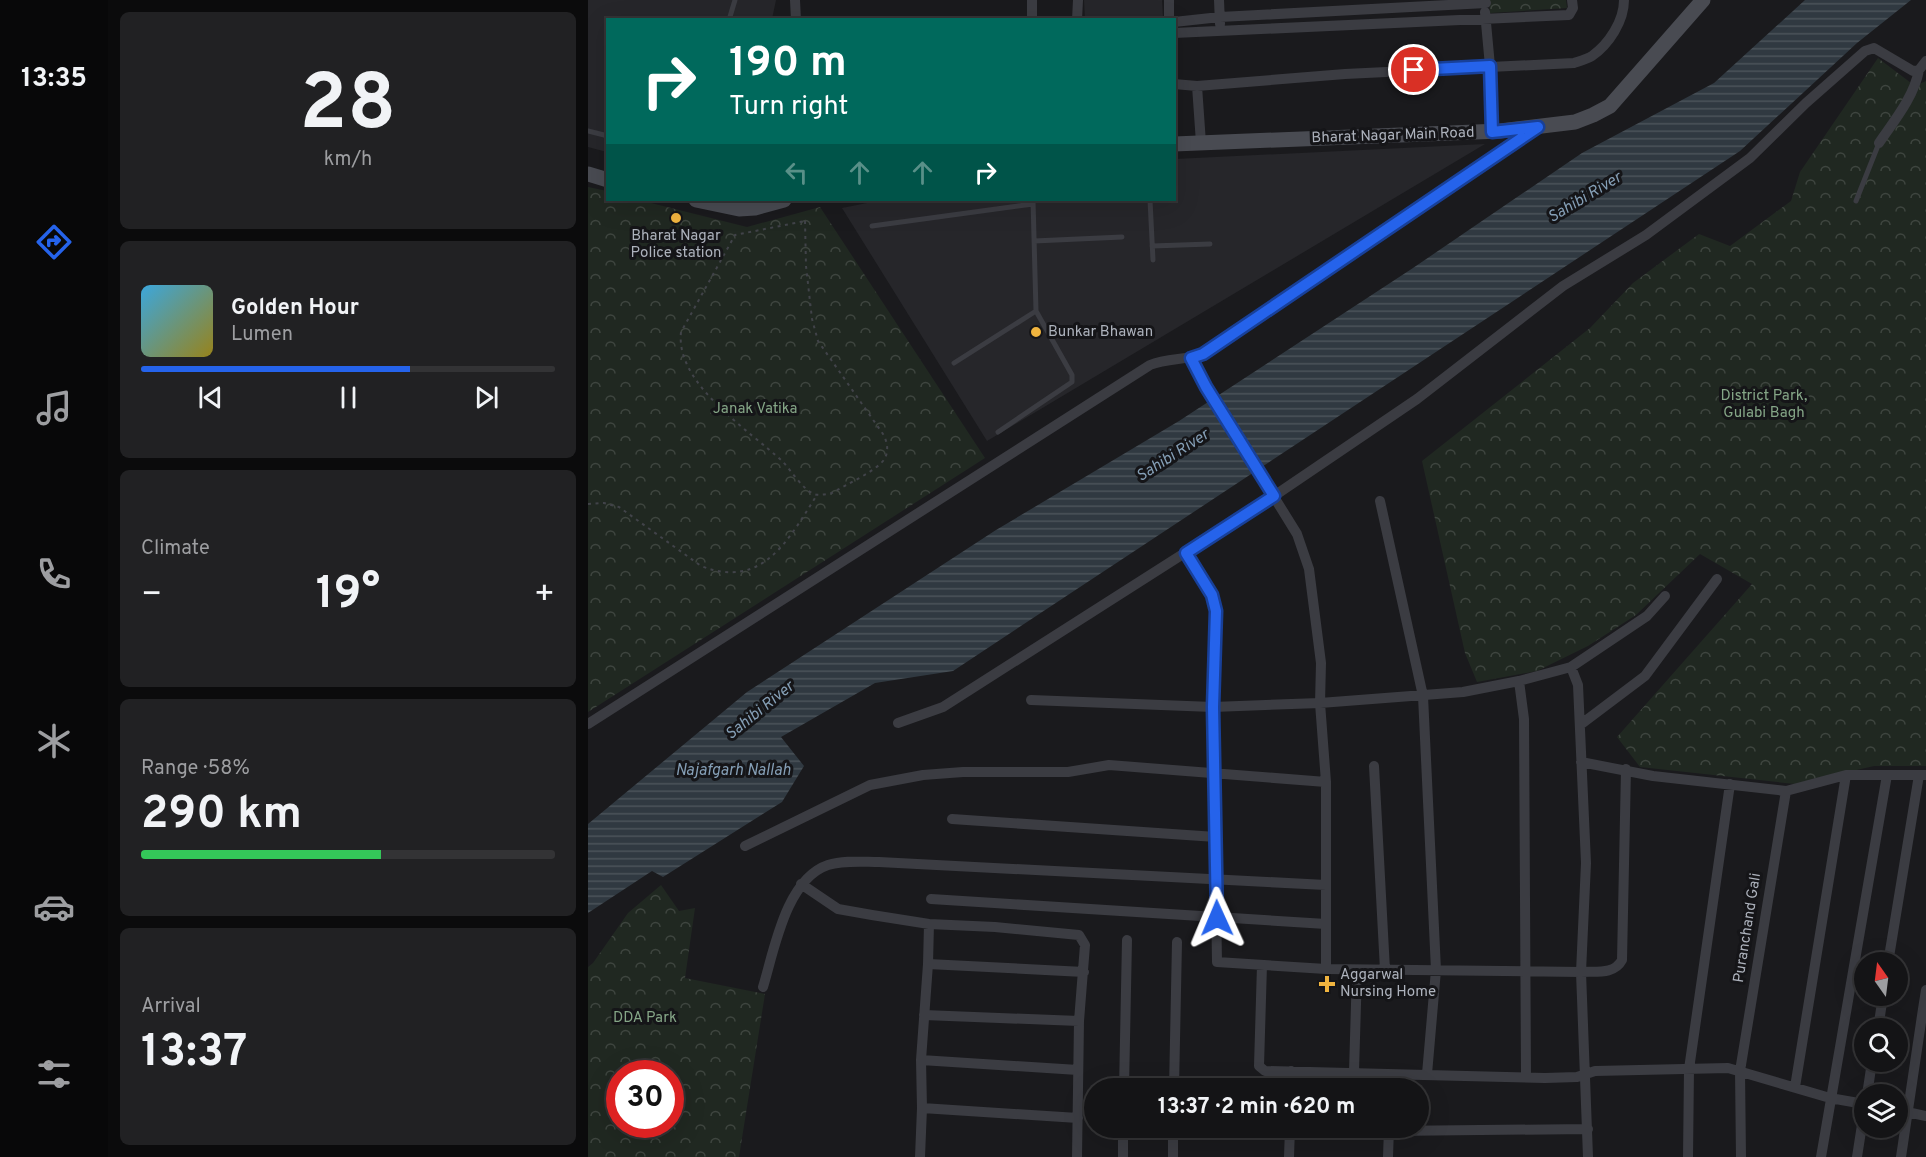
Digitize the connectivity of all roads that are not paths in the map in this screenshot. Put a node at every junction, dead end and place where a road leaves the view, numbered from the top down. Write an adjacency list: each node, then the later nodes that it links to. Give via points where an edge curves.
1 (735, 0): 12 (lane)
2 (795, 0): 13 (street)
3 (1032, 0): 14 (street)
4 (1078, 0): 15 (street)
5 (1169, 0): 16 (street)
6 (1219, 0): 11 (street)
7 (1572, 0): 17 (street, via 1569,15)
8 (1624, 0): 22 (street, via 1621,21 1591,56 1574,63)
9 (1703, 0): 26 (street, Bharat Nagar Main Road, via 1610,106 1575,122)
10 (1486, 2): 11 (street); 17 (street)
11 (1220, 17): 18 (street); 19 (street)
12 (730, 18)
13 (796, 18)
14 (1032, 18)
15 (1077, 18)
16 (1169, 18)
17 (1485, 18): 19 (street); 22 (street)
18 (1176, 22)
19 (1219, 31): 20 (street)
20 (1176, 33)
21 (1926, 61): 23 (street)
22 (1490, 66): 25 (street); 28 (street)
23 (1916, 71): 31 (street, via 1917,79 1903,108); 51 (street, via 1874,48 1865,51 1750,158 1646,234 1563,286 1417,399)
24 (1176, 83): 25 (street)
25 (1197, 86): 30 (street)
26 (1538, 127): 28 (street, Bharat Nagar Main Road); 48 (street, via 1203,354)
27 (588, 131): 29 (lane)
28 (1492, 132): 30 (street, Bharat Nagar Main Road)
29 (606, 136)
30 (1201, 143): 32 (street, Bharat Nagar Main Road)
31 (1879, 143): 38 (lane)
32 (1176, 144)
33 (588, 174): 34 (street)
34 (606, 179)
35 (701, 201): 40 (street, via 739,208)
36 (777, 201): 40 (street)
37 (1150, 201): 45 (lane)
38 (1856, 201)
39 (1033, 202): 41 (lane); 43 (lane)
40 (755, 204)
41 (872, 226)
42 (1122, 237): 43 (lane)
43 (1034, 241): 47 (lane)
44 (1209, 244): 45 (lane)
45 (1152, 246): 46 (lane)
46 (1153, 260)
47 (1036, 311): 49 (lane); 50 (lane, via 1072,375 1072,382)
48 (1191, 358): 51 (street); 63 (street, via 1150,365)
49 (954, 363)
50 (998, 432)
51 (1274, 496): 53 (street); 60 (street, via 1297,534 1309,569 1321,663)
52 (1380, 501): 58 (street)
53 (1186, 553): 61 (street, via 1212,595 1216,611); 62 (street, via 943,707)
54 (1717, 579): 64 (street, via 1645,676)
55 (1665, 596): 56 (street, via 1647,616)
56 (1571, 667): 57 (street); 64 (street, via 1578,685)
57 (1519, 681): 58 (street); 94 (street, via 1524,719)
58 (1423, 696): 60 (street); 93 (street)
59 (1031, 700): 61 (street)
60 (1320, 703): 61 (street); 72 (street)
61 (1213, 707): 68 (street)
62 (898, 723)
63 (588, 724)
64 (1580, 725): 65 (street)
65 (1581, 762): 67 (street); 96 (street, via 1586,863)
66 (1374, 766): 92 (street)
67 (1626, 769): 73 (street, via 1653,776); 96 (street, via 1622,960 1612,970)
68 (1215, 774): 72 (street); 76 (street); 77 (street, via 1109,765 1068,771 963,772 903,778 870,785)
69 (1846, 775): 70 (street); 74 (street); 116 (street)
70 (1887, 775): 71 (street); 117 (street)
71 (1922, 775): 87 (street)
72 (1326, 782): 80 (street)
73 (1730, 784): 74 (street); 103 (street)
74 (1785, 791): 106 (street, Puranchand Gali)
75 (951, 819): 76 (street)
76 (1216, 837): 78 (street)
77 (745, 846)
78 (1216, 879): 79 (street, via 857,862 827,865); 80 (street); 82 (street)
79 (801, 884): 83 (street, via 838,909); 97 (street, via 783,919)
80 (1326, 885): 84 (street)
81 (931, 899): 82 (street)
82 (1217, 918): 84 (street); 89 (street, via 1218,962)
83 (929, 924): 88 (street); 95 (street, via 1079,935 1085,945)
84 (1326, 924): 90 (street)
85 (1127, 940): 112 (street)
86 (1177, 942): 113 (street)
87 (1890, 952)
88 (928, 964): 95 (street); 100 (street)
89 (1262, 965): 90 (street); 105 (street, via 1259,1066 1265,1071)
90 (1326, 969): 91 (street)
91 (1357, 970): 92 (street); 107 (street)
92 (1385, 970): 93 (street)
93 (1436, 970): 94 (street); 108 (street)
94 (1526, 971): 96 (street); 111 (street)
95 (1084, 972): 101 (street)
96 (1581, 972): 110 (street)
97 (763, 987)
98 (1926, 990): 99 (street)
99 (1924, 1009): 115 (street)
100 (924, 1015): 101 (street); 102 (street)
101 (1079, 1021): 104 (street)
102 (921, 1060): 104 (street); 119 (street)
103 (1689, 1069): 106 (street); 110 (street, via 1595,1071); 138 (street)
104 (1078, 1070): 122 (street)
105 (1291, 1071): 107 (street); 114 (street)
106 (1740, 1071): 116 (street); 139 (street, Puranchand Gali)
107 (1354, 1072): 109 (street)
108 (1426, 1074): 109 (street); 111 (street)
109 (1391, 1075)
110 (1584, 1075): 111 (street); 124 (street)
111 (1526, 1077)
112 (1124, 1078)
113 (1174, 1078)
114 (1291, 1078)
115 (1908, 1087)
116 (1795, 1088): 117 (street)
117 (1830, 1098): 118 (street); 140 (street)
118 (1854, 1102)
119 (922, 1108): 122 (street); 131 (street)
120 (1908, 1112): 121 (street)
121 (1926, 1116)
122 (1078, 1118): 132 (street)
123 (1429, 1129): 124 (street)
124 (1588, 1129): 137 (street)
125 (1124, 1138): 133 (street)
126 (1173, 1138): 134 (street)
127 (1290, 1138): 135 (street)
128 (1389, 1138): 136 (street)
129 (1860, 1138): 141 (street)
130 (1902, 1138): 142 (street)
131 (920, 1157)
132 (1077, 1157)
133 (1123, 1157)
134 (1173, 1157)
135 (1289, 1157)
136 (1388, 1157)
137 (1588, 1157)
138 (1689, 1157)
139 (1741, 1157)
140 (1821, 1157)
141 (1857, 1157)
142 (1901, 1157)

